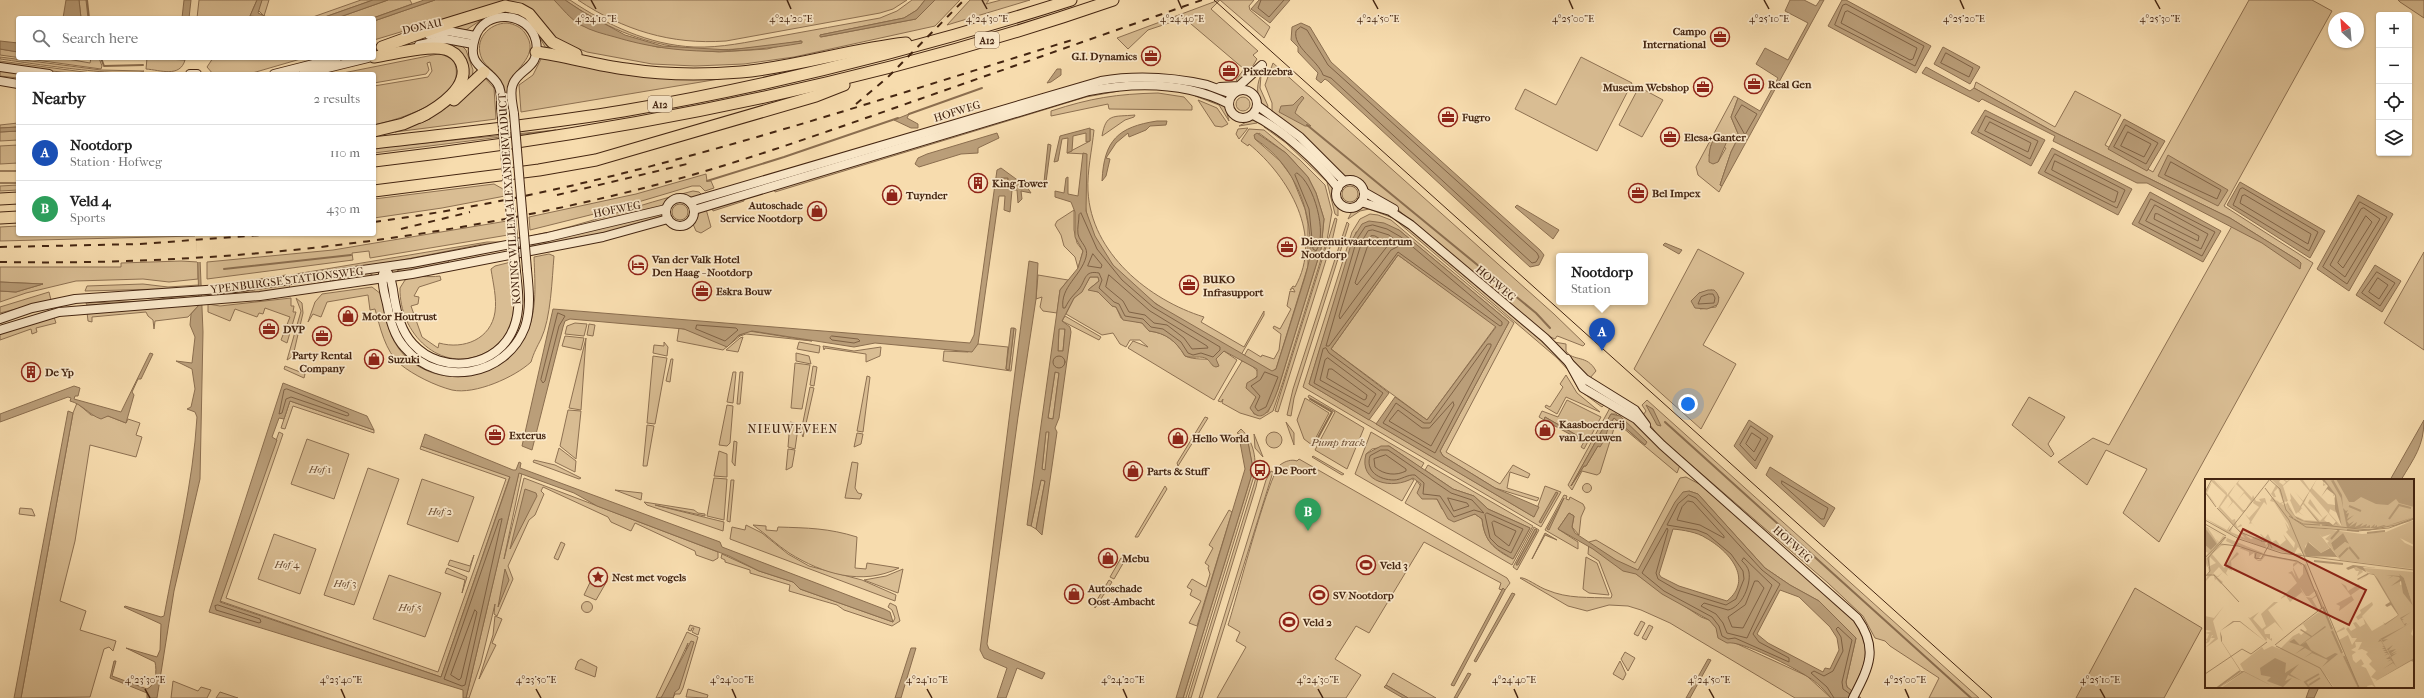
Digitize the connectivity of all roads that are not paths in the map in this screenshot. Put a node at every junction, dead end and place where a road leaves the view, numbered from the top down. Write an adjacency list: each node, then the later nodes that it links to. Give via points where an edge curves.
1 (1071, 0): 4 (highway, A12)
2 (1113, 0): 14 (highway, A12)
3 (475, 36): 5 (main road); 6 (main road, DONAU, via 444,32); 7 (main road, via 489,20 512,17 530,29 536,41)
4 (940, 39): 13 (highway, A12, via 880,46 742,72 682,74); 29 (highway, A12, via 803,75 667,103 541,123)
5 (473, 44): 8 (main road, DONAU, via 442,40); 19 (main road, via 475,58)
6 (378, 48): 13 (highway, A12, via 495,7 509,6 532,16 548,38 559,47)
7 (536, 52): 13 (highway, A12); 31 (main road, KONING WILLEM-ALEXANDERVIADUCT, bridge, via 530,67 518,77 512,87)
8 (376, 56)
9 (376, 57): 27 (highway, via 437,48 448,50 458,58 463,72 458,87 441,104)
10 (329, 60): 17 (main road)
11 (360, 60): 18 (main road)
12 (1262, 65): 22 (main road, via 1234,88)
13 (608, 66)
14 (894, 66): 30 (highway, A12, via 751,101 624,126 501,146); 31 (highway, A12, via 816,96 596,160)
15 (0, 67): 16 (main road)
16 (35, 72)
17 (282, 72)
18 (312, 72)
19 (488, 75): 27 (highway, via 453,101); 31 (main road, KONING WILLEM-ALEXANDERVIADUCT, bridge, via 500,88)
20 (0, 81): 21 (main road)
21 (16, 84)
22 (1207, 86): 23 (main road, HOFWEG); 40 (main road, HOFWEG, via 1145,76 1101,81)
23 (1233, 94): 24 (main road); 25 (main road, via 1241,90 1249,91 1256,98)
24 (1229, 104): 26 (main road, via 1231,111 1238,118); 43 (main road, HOFWEG, via 1199,92 1159,86 1121,86 1096,90)
25 (1258, 106): 26 (main road); 34 (main road, via 1300,137)
26 (1253, 115): 35 (main road, via 1295,144)
27 (420, 117): 28 (highway)
28 (376, 130)
29 (376, 143)
30 (376, 161)
31 (513, 173): 36 (highway, A12); 51 (main road, KONING WILLEM-ALEXANDERVIADUCT, bridge, via 518,307 510,335 491,355 476,362 460,364 431,358 419,350 409,339 398,317); 51 (main road, KONING WILLEM-ALEXANDERVIADUCT, bridge, via 527,270 529,309 519,339 507,354 481,369 464,373 431,368 418,360 406,349 391,323)
32 (0, 177): 33 (highway)
33 (16, 177)
34 (1344, 181): 35 (main road); 37 (main road, via 1358,182)
35 (1338, 188): 41 (main road, via 1336,196 1343,205 1354,207)
36 (376, 191)
37 (1364, 192): 41 (main road); 47 (main road, HOFWEG, via 1391,207)
38 (16, 198): 39 (highway)
39 (0, 199)
40 (690, 202): 42 (main road, via 684,198 676,198); 43 (main road)
41 (1361, 202): 47 (main road, HOFWEG, via 1390,211)
42 (666, 209): 46 (main road); 48 (main road, HOFWEG)
43 (694, 210): 46 (main road, via 692,220 685,225 676,226)
44 (16, 217): 45 (highway)
45 (0, 218)
46 (668, 219): 49 (main road, HOFWEG)
47 (1411, 225): 54 (main road, HOFWEG, via 1567,359 1585,379 1635,410 1662,445 1857,618 1867,633 1871,654 1866,674)
48 (573, 230): 50 (main road, YPENBURGSE STATIONSWEG, via 478,252)
49 (577, 242): 51 (main road, YPENBURGSE STATIONSWEG)
50 (385, 267): 51 (main road, KONING WILLEM-ALEXANDERVIADUCT); 52 (main road, YPENBURGSE STATIONSWEG, via 208,290 75,299 38,306)
51 (387, 278): 53 (main road, YPENBURGSE STATIONSWEG, via 199,302 59,312)
52 (0, 319)
53 (0, 330)
54 (1853, 698)

